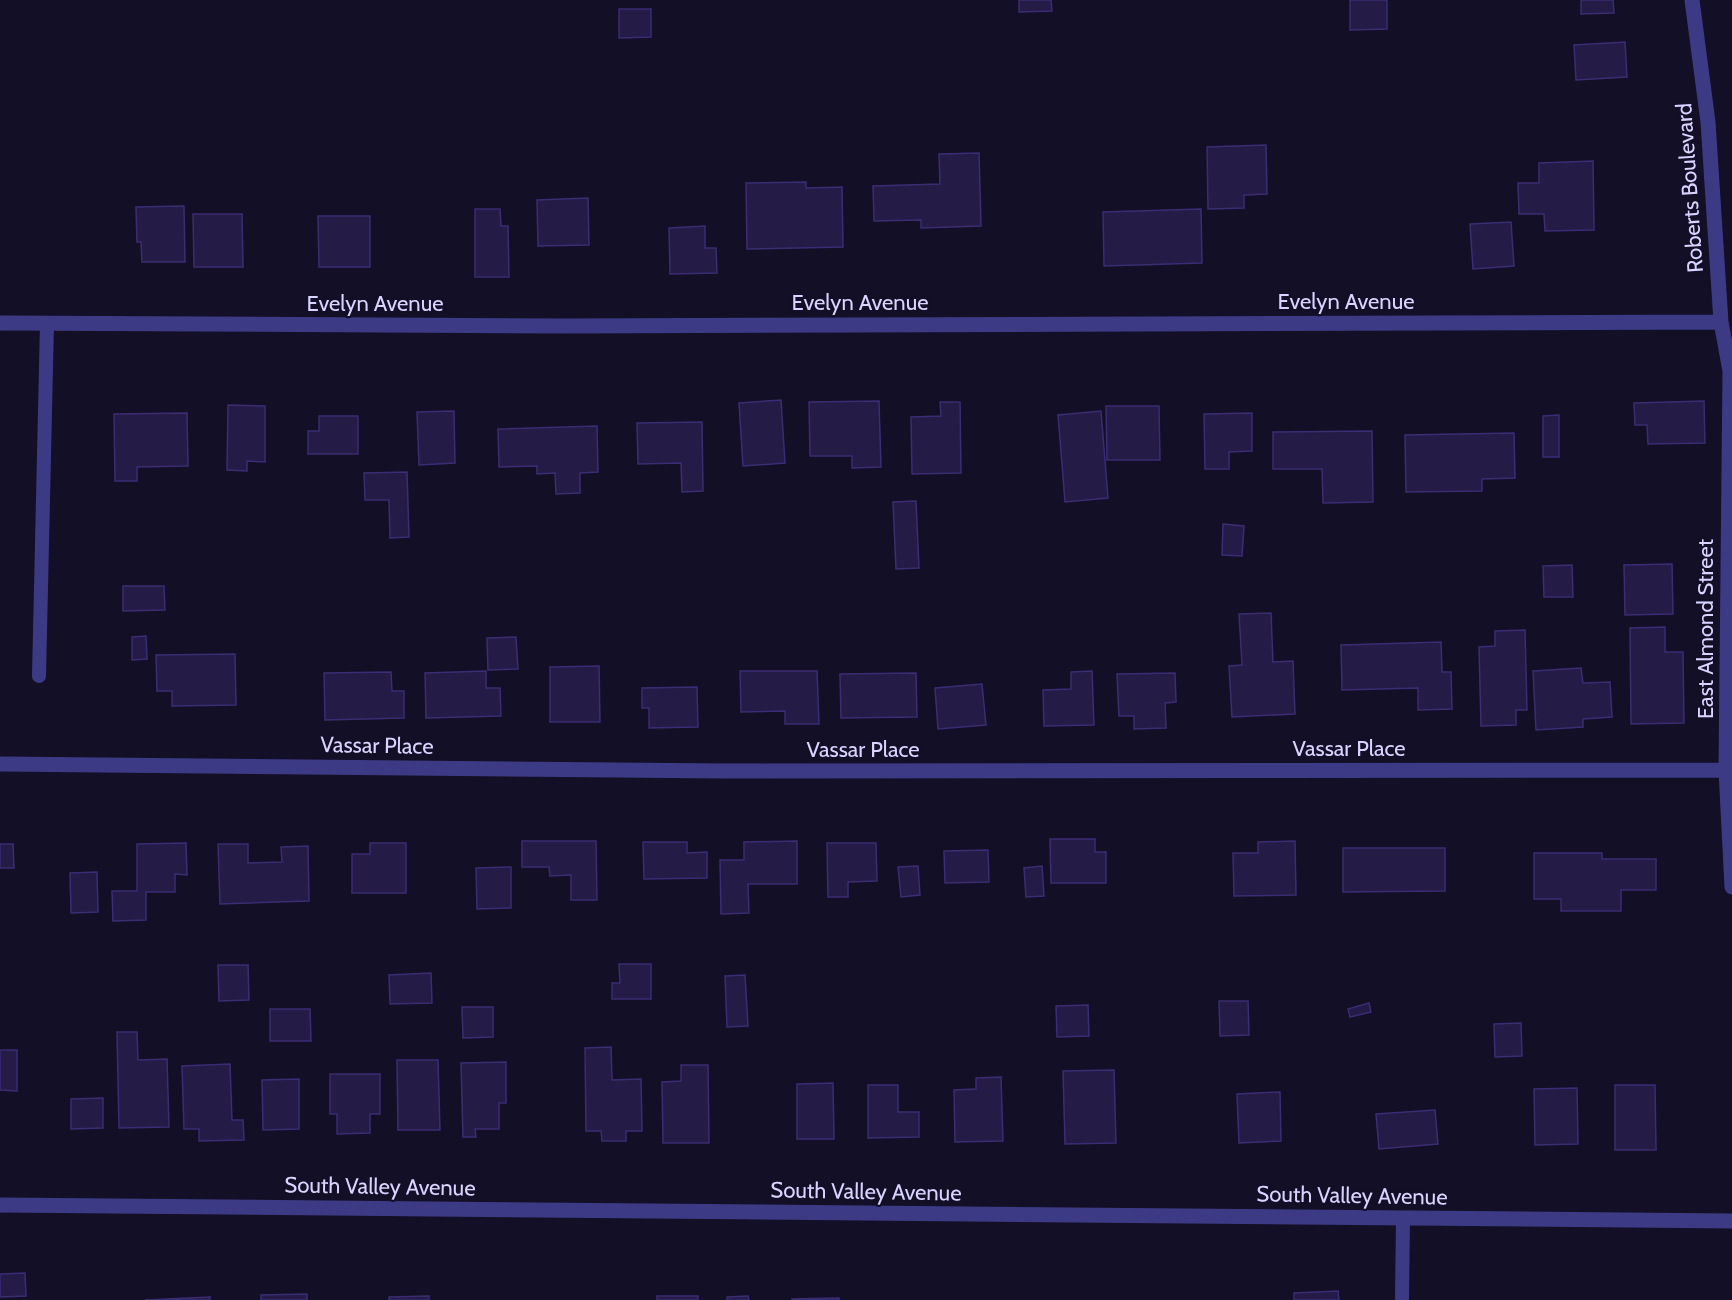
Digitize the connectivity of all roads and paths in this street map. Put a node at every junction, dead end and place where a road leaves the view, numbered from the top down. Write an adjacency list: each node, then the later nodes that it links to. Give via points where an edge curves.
1 (1692, 0): 2 (street, Roberts Boulevard, via 1708,122)
2 (1721, 322): 4 (street, Evelyn Avenue, via 576,326); 5 (street, Roberts Boulevard)
3 (0, 323): 4 (street, Evelyn Avenue)
4 (47, 323): 6 (lane)
5 (1731, 371): 8 (street, East Almond Street)
6 (39, 676)
7 (0, 764): 8 (street, Vassar Place, via 724,771)
8 (1726, 770): 9 (street, East Almond Street)
9 (1732, 888)
10 (0, 1205): 11 (street, South Valley Avenue)
11 (1403, 1218): 12 (street, South Valley Avenue); 13 (lane)
12 (1732, 1221)
13 (1402, 1300)

